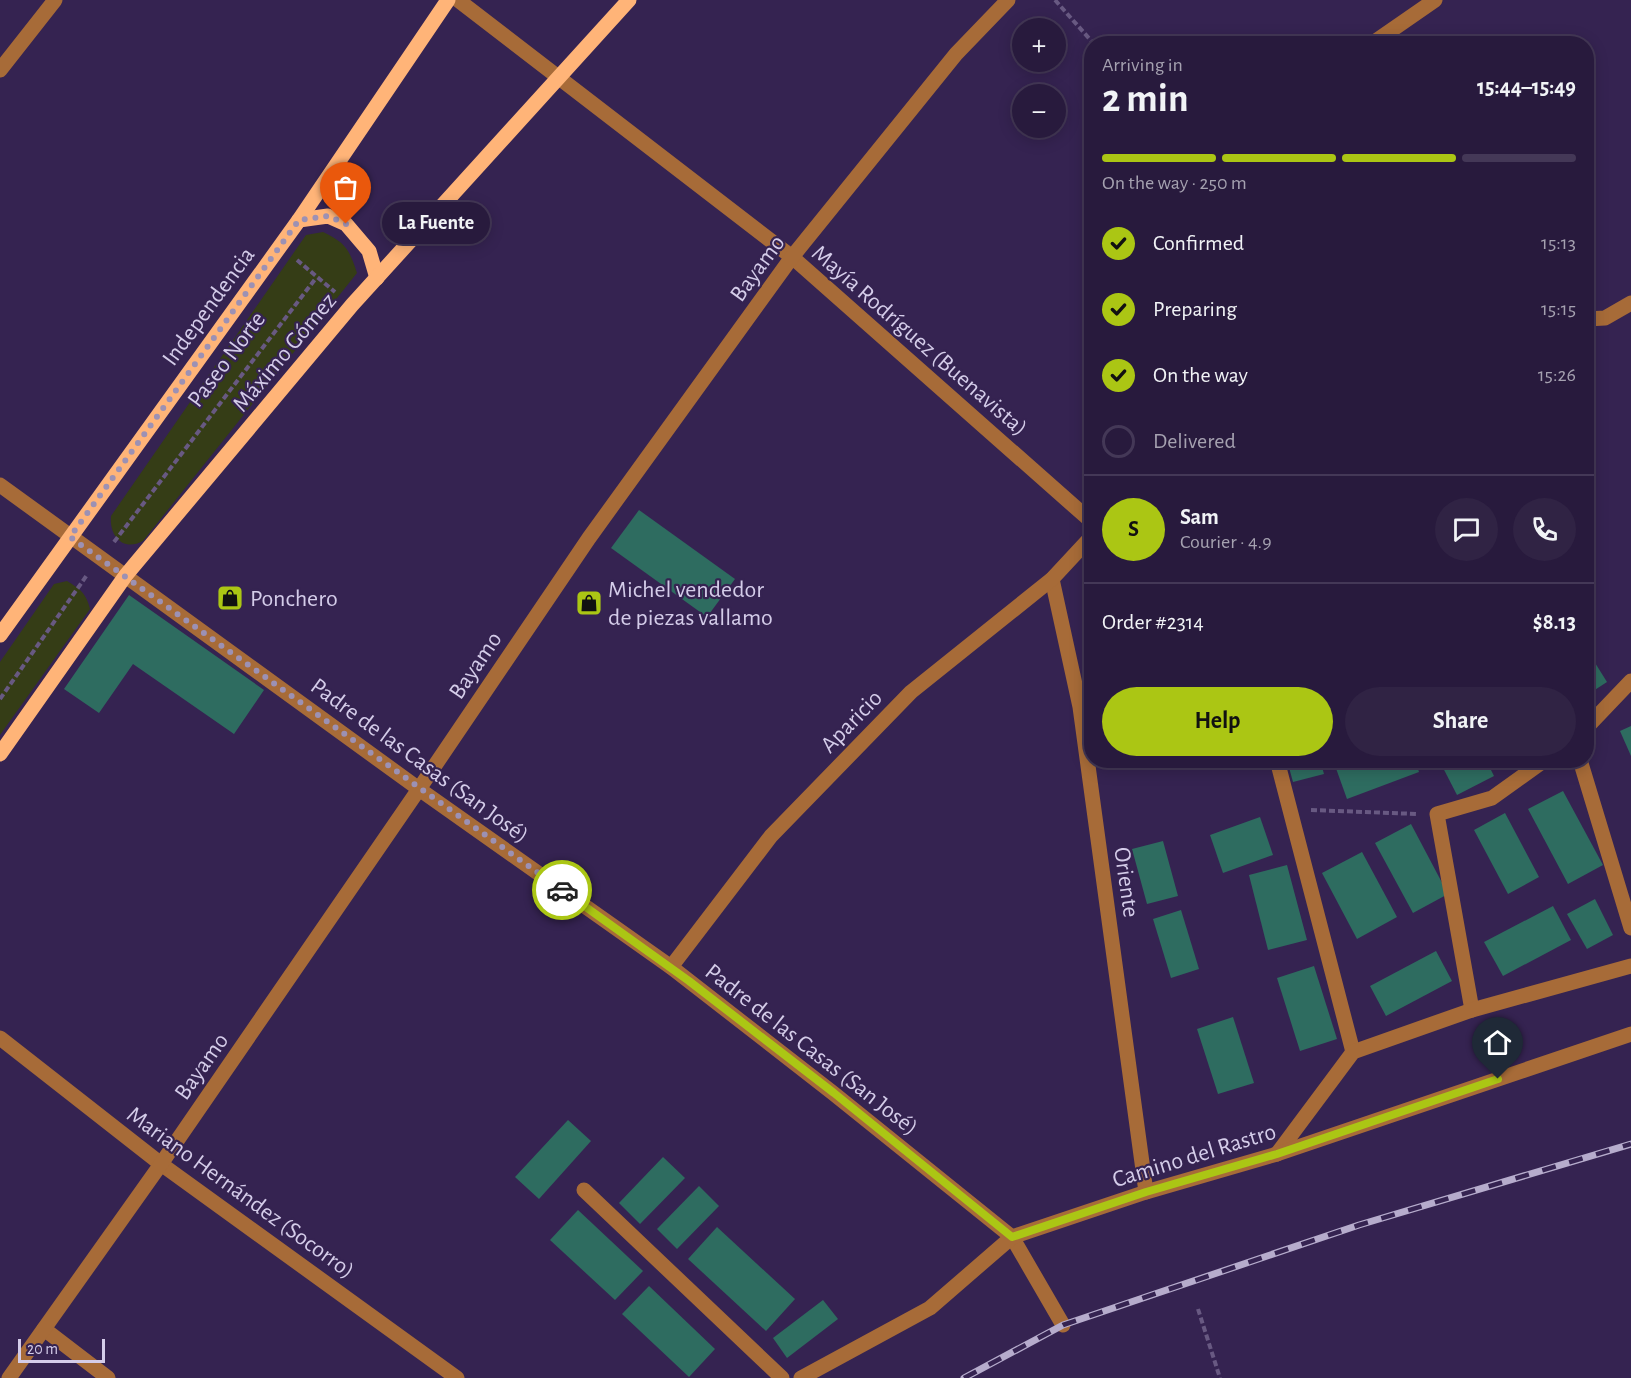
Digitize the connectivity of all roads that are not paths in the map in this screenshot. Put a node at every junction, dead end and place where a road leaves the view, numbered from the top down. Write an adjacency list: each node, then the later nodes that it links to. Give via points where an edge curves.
1 (55, 0): 8 (street)
2 (448, 0): 10 (main road, Independencia)
3 (458, 0): 9 (street, Mayía Rodríguez (Buenavista))
4 (629, 0): 9 (main road, Máximo Gómez)
5 (1008, 0): 11 (street, Bayamo, via 956,54)
6 (1435, 0): 7 (street)
7 (1383, 36)
8 (0, 70)
9 (559, 77): 11 (street, Mayía Rodríguez (Buenavista)); 12 (main road, Máximo Gómez)
10 (299, 220): 12 (main road, via 328,216 346,224 369,251); 17 (main road, Independencia)
11 (792, 257): 16 (street, Mayía Rodríguez (Buenavista)); 30 (street, Bayamo, via 589,537)
12 (377, 278): 19 (main road, Máximo Gómez)
13 (1631, 303): 14 (street, via 1605,318)
14 (1594, 319)
15 (0, 485): 17 (street, Padre de las Casas (San José))
16 (1084, 515)
17 (70, 537): 19 (street, Padre de las Casas (San José)); 21 (main road, Independencia)
18 (1084, 545): 20 (street, Aparicio)
19 (126, 575): 25 (main road, Máximo Gómez); 30 (street, Padre de las Casas (San José))
20 (1052, 579): 24 (street, Oriente); 33 (street, Aparicio, via 911,692 771,836)
21 (0, 635)
22 (1631, 681): 23 (street)
23 (1594, 720)
24 (1084, 736)
25 (0, 754)
26 (1088, 768): 41 (street, Oriente)
27 (1278, 768): 37 (street)
28 (1534, 768): 34 (street, via 1492,798 1437,814)
29 (1582, 768): 31 (street)
30 (419, 789): 33 (street, Padre de las Casas (San José)); 39 (street, Bayamo)
31 (1631, 928)
32 (1631, 966): 34 (street)
33 (671, 967): 42 (street, Padre de las Casas (San José))
34 (1472, 1010): 37 (street)
35 (1631, 1034): 38 (street, Camino del Rastro)
36 (0, 1038): 39 (street, Mariano Hernández (Socorro))
37 (1353, 1052): 38 (street)
38 (1277, 1154): 41 (street, Camino del Rastro)
39 (161, 1164): 44 (street, Bayamo); 47 (street, Mariano Hernández (Socorro))
40 (584, 1190): 48 (street)
41 (1146, 1192): 42 (street, Camino del Rastro)
42 (1012, 1237): 43 (street, Padre de las Casas (San José)); 49 (street, Camino del Rastro, via 930,1308)
43 (1063, 1325)
44 (44, 1329): 45 (street, Bayamo); 46 (street)
45 (9, 1378)
46 (108, 1378)
47 (458, 1378)
48 (782, 1378)
49 (801, 1378)

